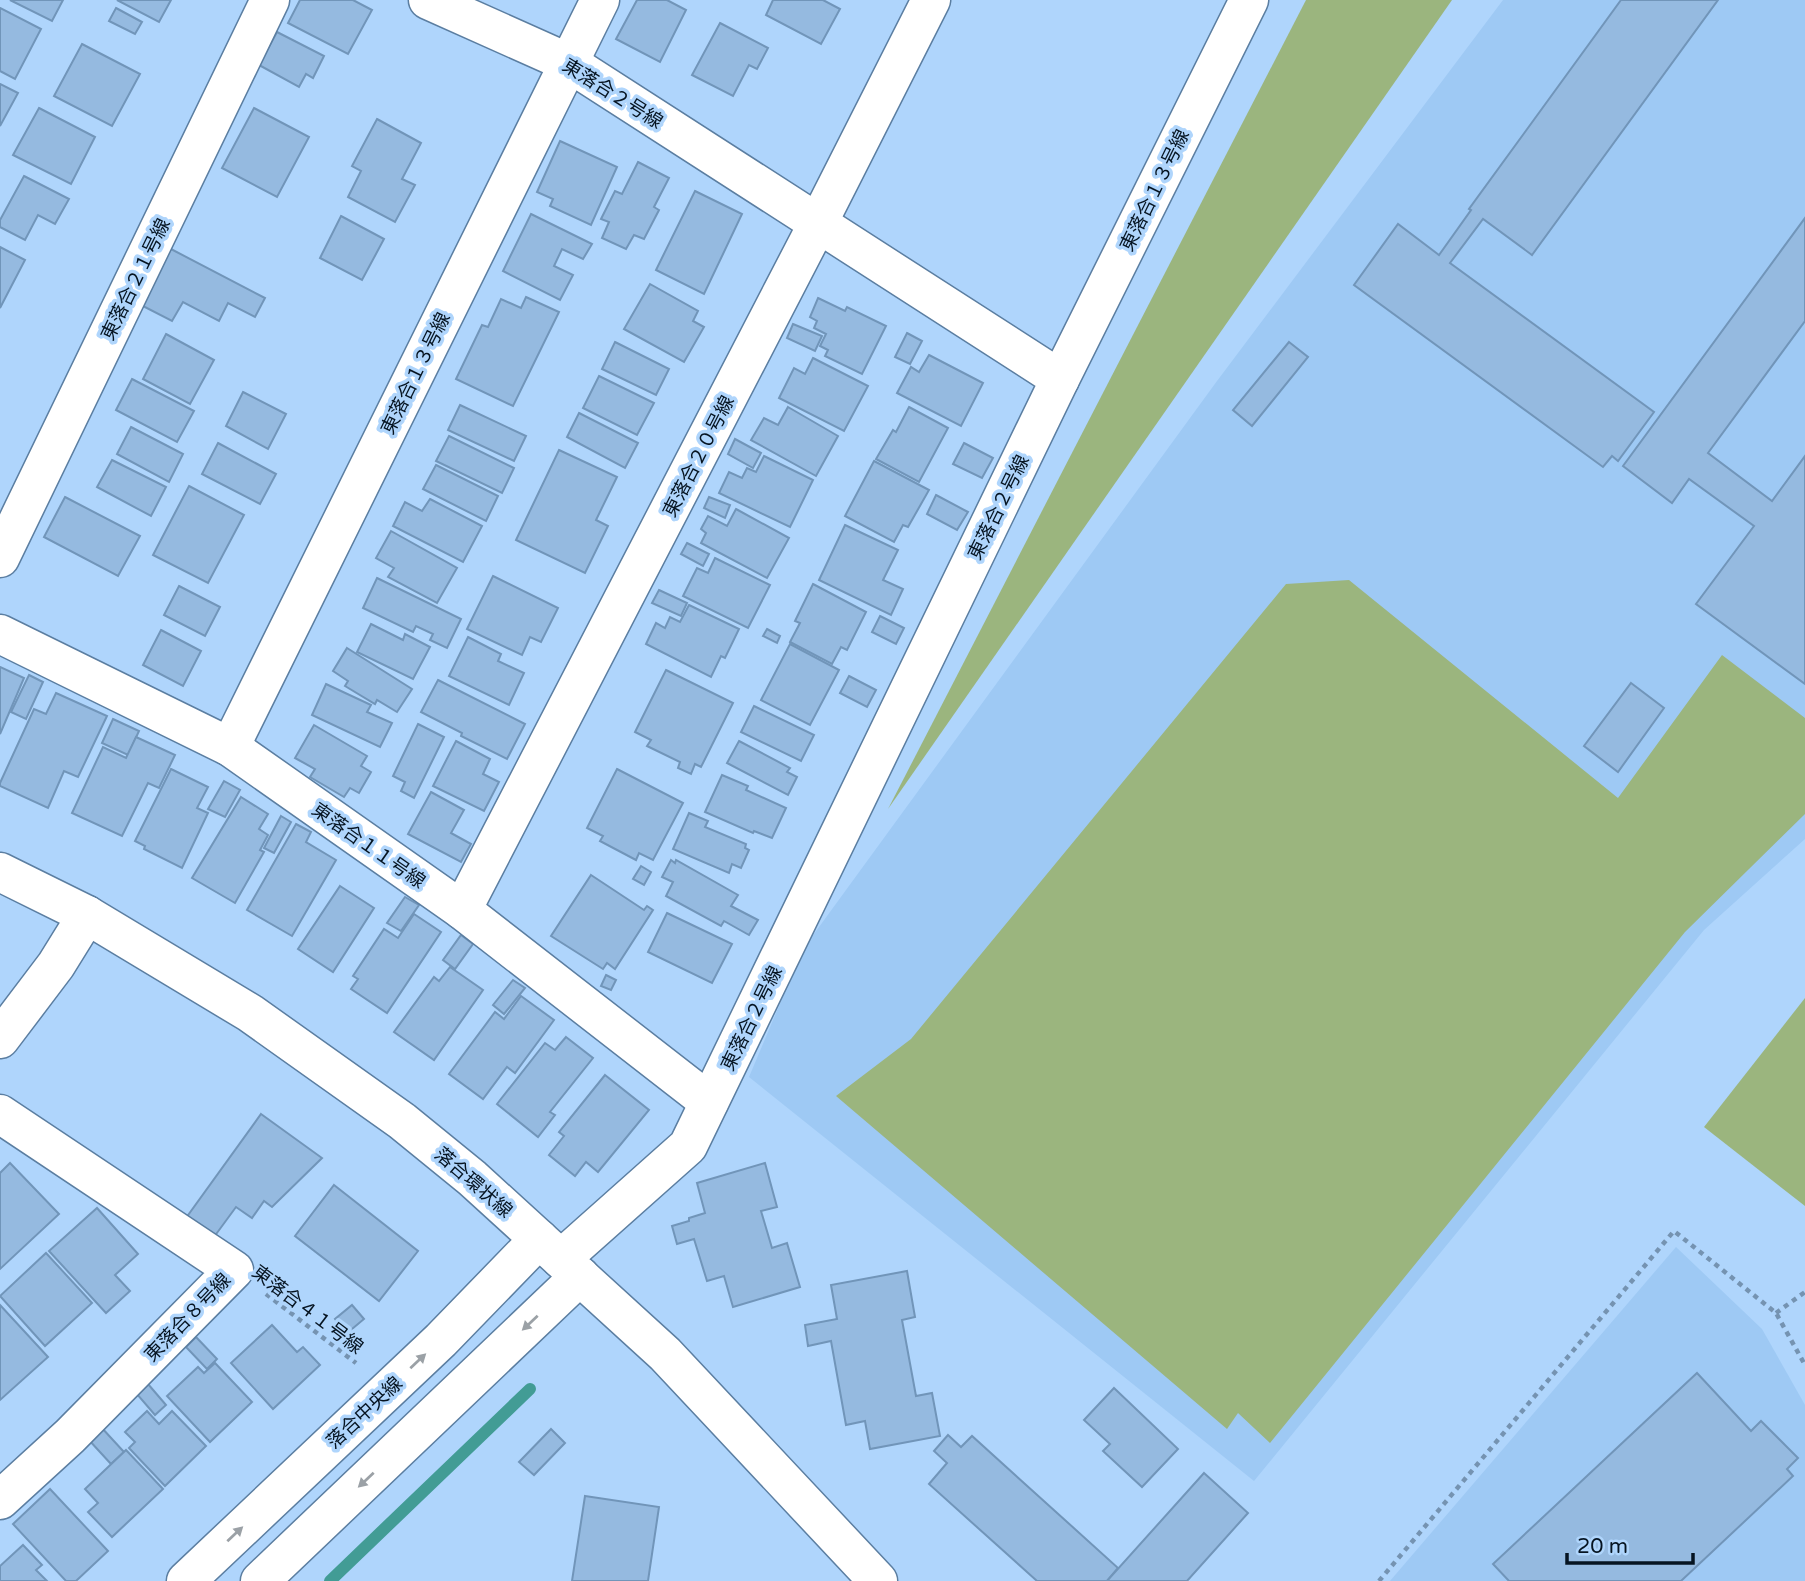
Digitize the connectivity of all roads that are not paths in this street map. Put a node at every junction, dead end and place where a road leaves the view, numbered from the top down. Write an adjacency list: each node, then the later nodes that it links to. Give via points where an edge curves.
1 (270, 0): 9 (street, 東落合２１号線)
2 (428, 0): 6 (street, 東落合２号線)
3 (600, 0): 6 (street, 東落合１３号線)
4 (931, 0): 7 (street, 東落合２０号線)
5 (1249, 0): 8 (street, 東落合１３号線)
6 (569, 63): 7 (street, 東落合２号線); 11 (street, 東落合１３号線)
7 (817, 225): 8 (street, 東落合２号線); 13 (street, 東落合２０号線)
8 (1059, 379): 16 (street, 東落合２号線)
9 (0, 558)
10 (0, 634): 11 (street, 東落合１１号線)
11 (230, 747): 13 (street, 東落合１１号線)
12 (0, 872): 14 (street, 落合環状線)
13 (462, 910): 16 (street, 東落合１１号線)
14 (87, 915): 15 (street); 18 (street, 落合環状線, via 250,1013 402,1121)
15 (0, 1039)
16 (709, 1102): 18 (street, 東落合２号線, via 688,1146)
17 (0, 1114): 19 (street, 東落合８号線, via 234,1270)
18 (560, 1258): 20 (street, 落合中央線, one-way to 18, via 441,1340); 21 (street, one-way to 21); 22 (street, 落合環状線, via 665,1354)
19 (0, 1500)
20 (186, 1581)
21 (260, 1581)
22 (878, 1581)

